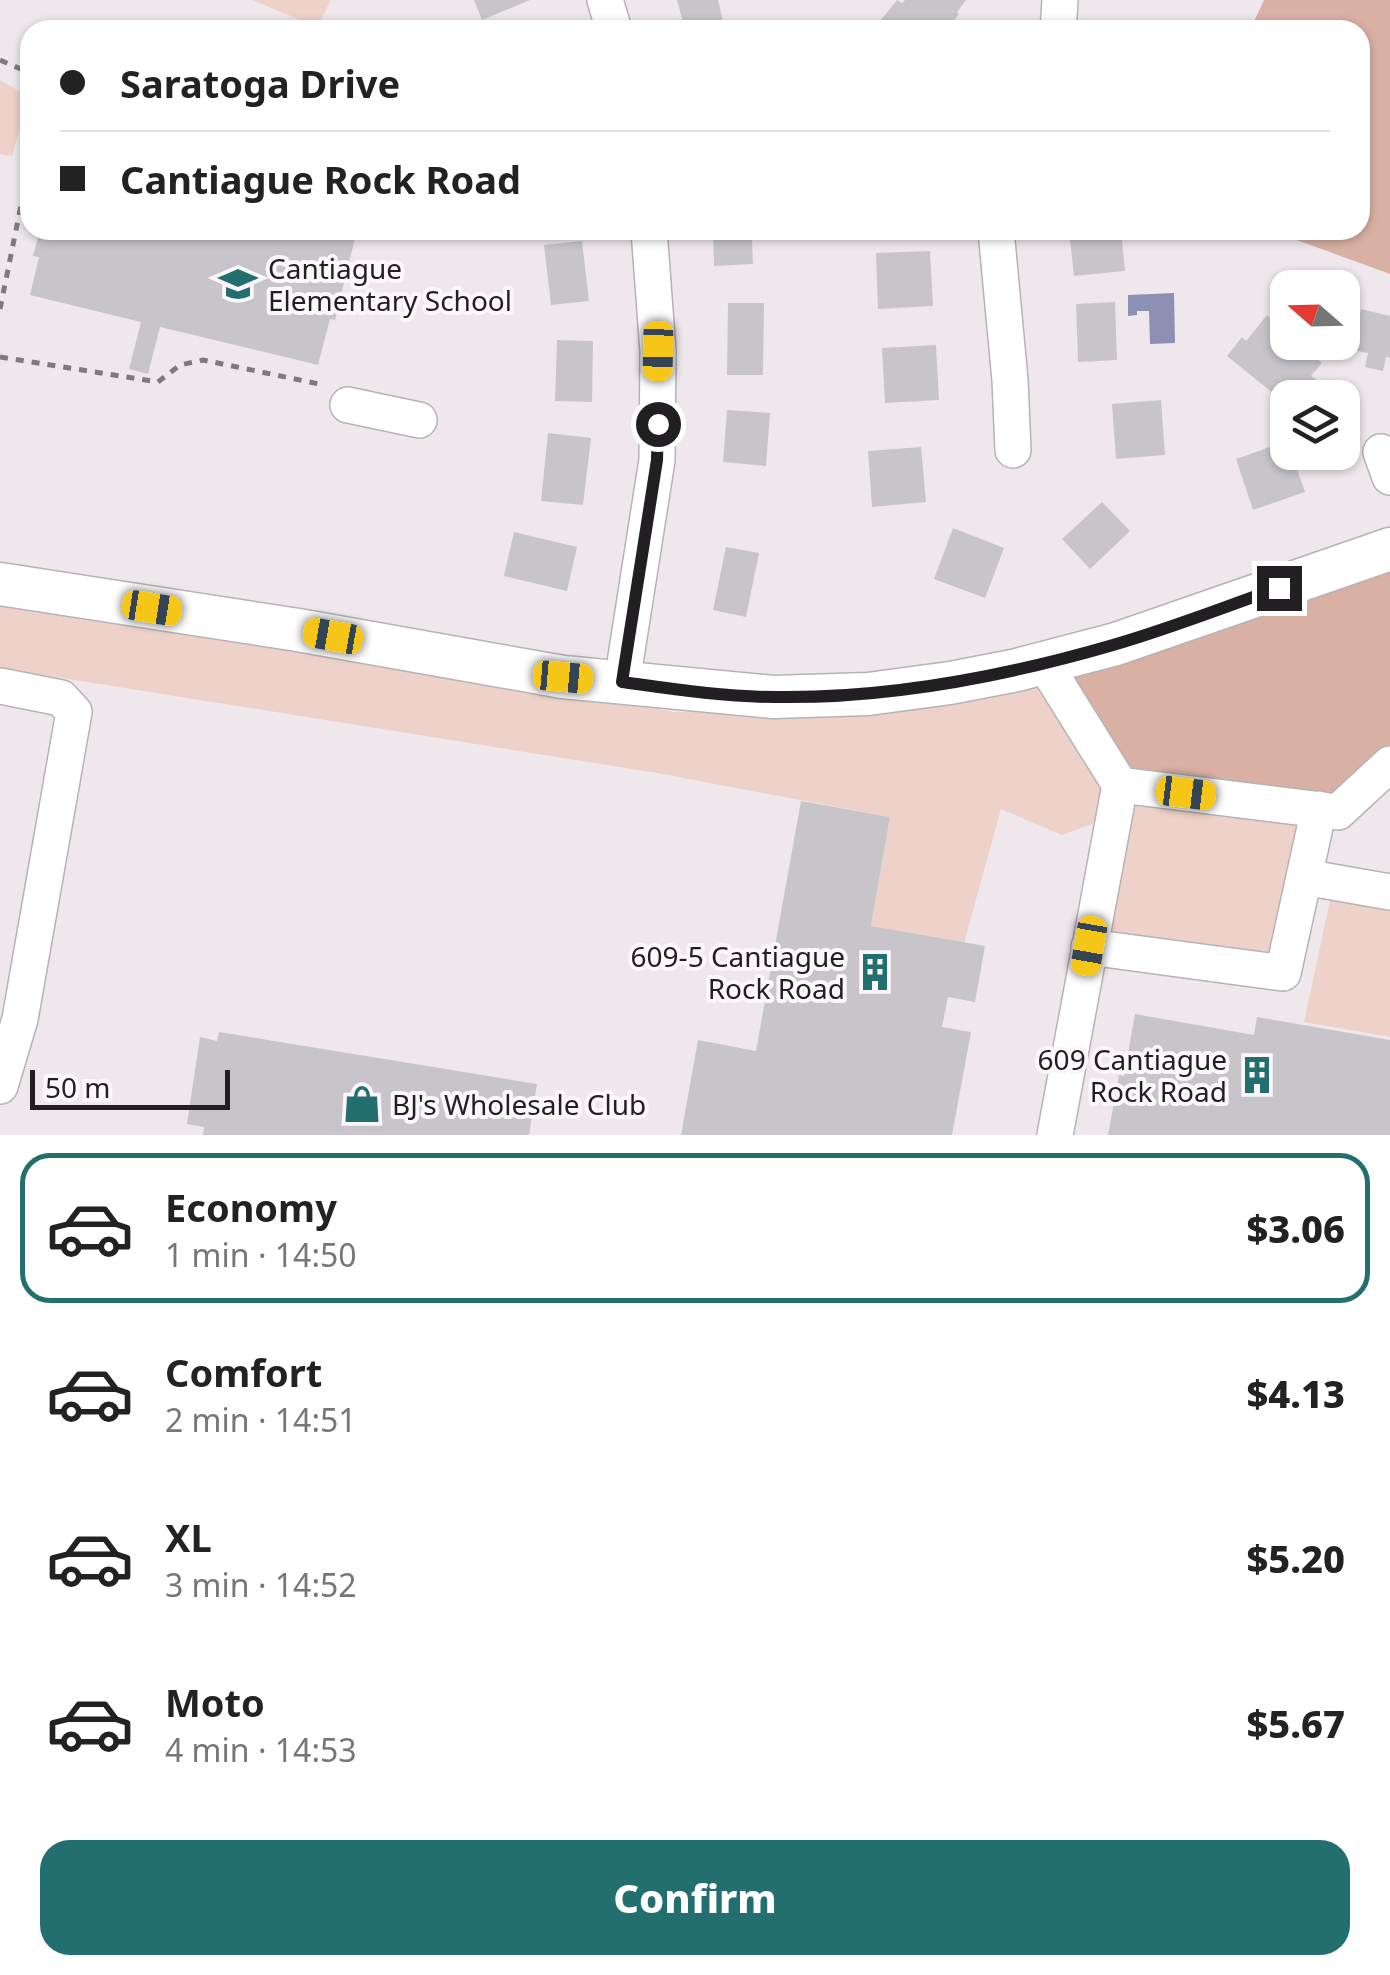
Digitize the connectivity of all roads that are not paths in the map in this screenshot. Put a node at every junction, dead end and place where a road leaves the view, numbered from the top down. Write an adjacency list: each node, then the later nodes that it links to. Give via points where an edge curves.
1 (650, 240): 9 (street, via 657,460)
2 (997, 240): 5 (street)
3 (341, 396): 4 (street)
4 (419, 420)
5 (1013, 450)
6 (1390, 550): 8 (main road)
7 (0, 584): 9 (main road)
8 (1044, 663): 9 (main road, via 950,683 773,698); 12 (street)
9 (622, 682)
10 (0, 686): 17 (street, via 62,698 74,712 20,1019)
11 (1390, 764): 13 (street, via 1338,812)
12 (1120, 785): 13 (street); 16 (street)
13 (1319, 809): 14 (street)
14 (1304, 877): 15 (street); 16 (street, via 1283,973)
15 (1390, 892)
16 (1089, 946): 18 (street)
17 (0, 1086)
18 (1055, 1135)

